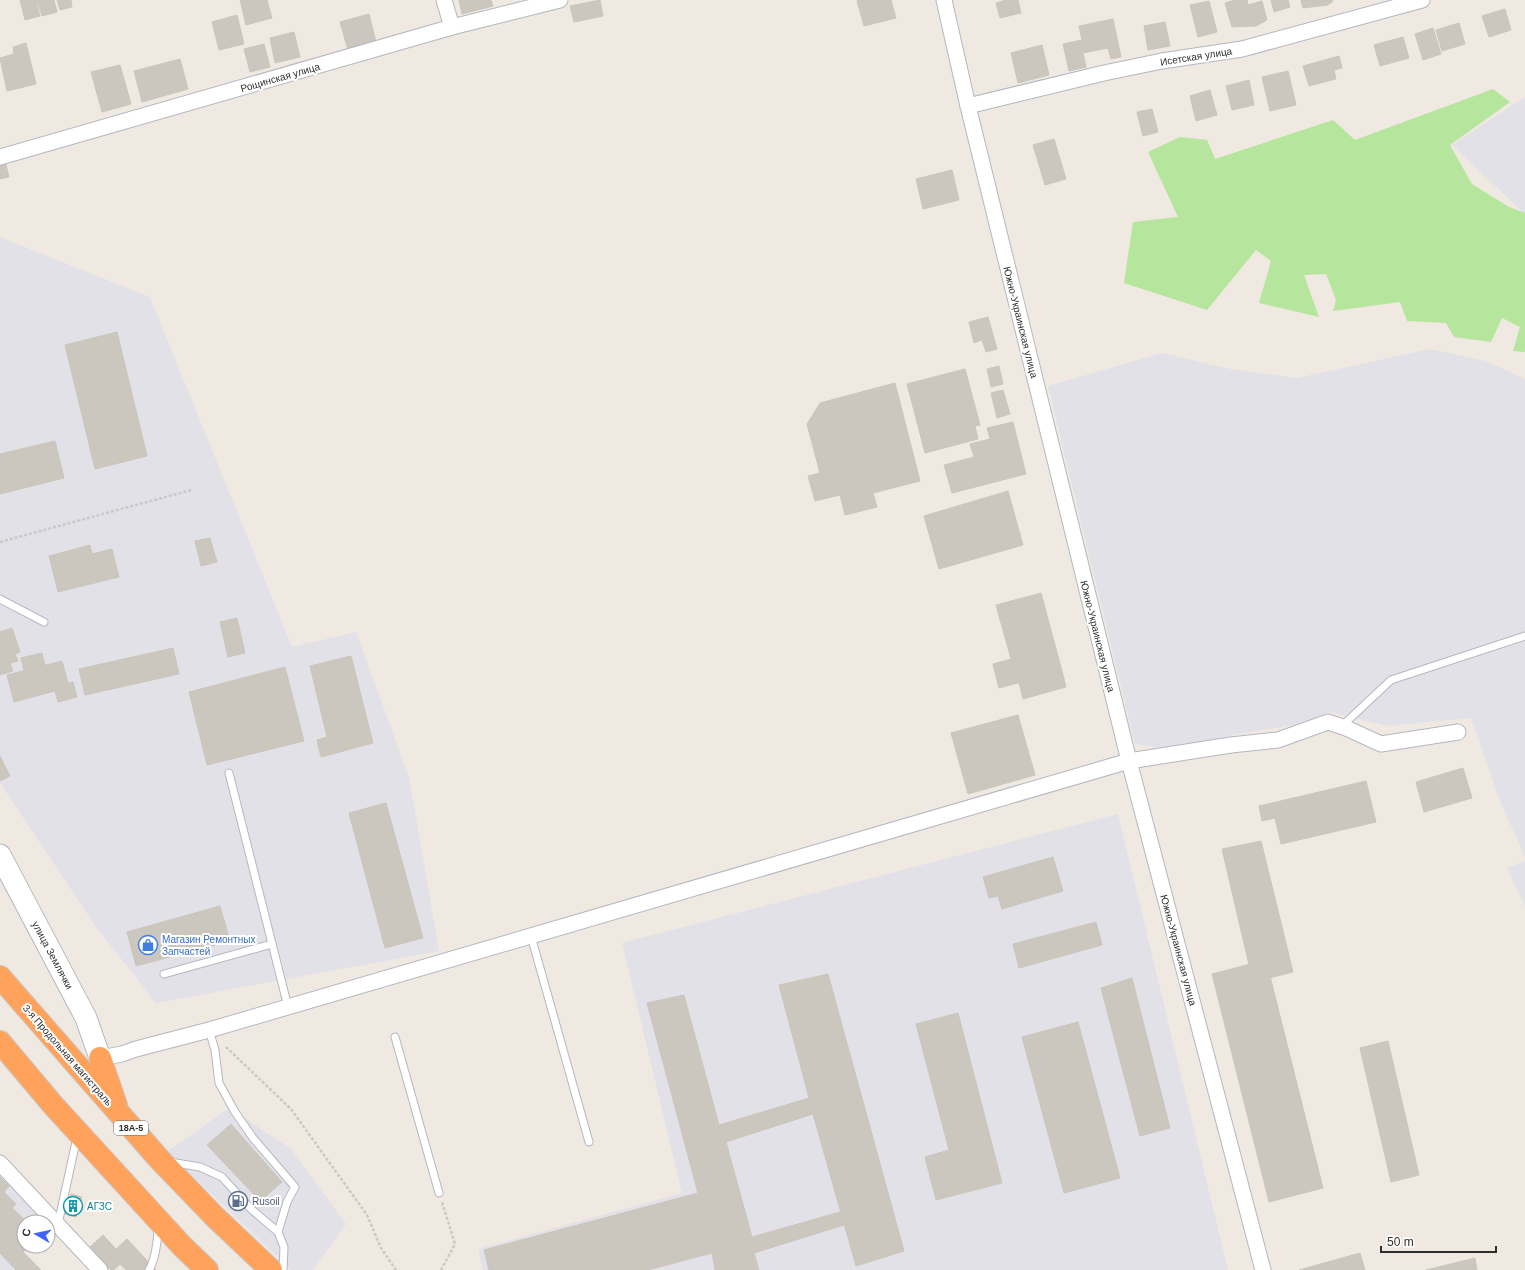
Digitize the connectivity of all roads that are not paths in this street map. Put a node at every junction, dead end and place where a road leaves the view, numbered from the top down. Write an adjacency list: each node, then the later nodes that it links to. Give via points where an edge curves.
1 (444, 0): 5 (street)
2 (560, 0): 5 (street, Рощинская улица)
3 (944, 0): 6 (street, Южно-Украинская улица)
4 (1422, 0): 6 (street, Исетская улица, via 1242,49 1104,73)
5 (452, 27): 7 (street, Рощинская улица)
6 (968, 106): 13 (street, Южно-Украинская улица)
7 (0, 157)
8 (0, 599): 9 (lane)
9 (44, 622)
10 (1525, 636): 11 (lane, via 1391,680)
11 (1342, 727): 12 (street, via 1382,744); 13 (street, via 1328,722 1278,740)
12 (1458, 732)
13 (1129, 761): 16 (street); 39 (street, Южно-Украинская улица)
14 (229, 773): 17 (lane)
15 (0, 855): 24 (street, улица Землячки, via 86,1018)
16 (531, 936): 20 (street); 27 (lane)
17 (272, 944): 18 (lane); 20 (lane)
18 (164, 974)
19 (0, 977): 25 (highway, 3-я Продольная магистраль / 18А-5)
20 (288, 1007): 21 (street)
21 (209, 1030): 24 (street); 33 (lane, via 220,1083 235,1112 253,1138 295,1187 287,1202)
22 (395, 1037): 30 (lane)
23 (0, 1042): 26 (highway)
24 (100, 1058): 25 (highway)
25 (118, 1113): 28 (highway, 3-я Продольная магистраль / 18А-5)
26 (78, 1133): 31 (highway); 32 (lane)
27 (589, 1142)
28 (160, 1160): 33 (lane, via 200,1167 222,1177 251,1209); 37 (highway, 3-я Продольная магистраль / 18А-5)
29 (0, 1163): 32 (street)
30 (439, 1193)
31 (158, 1220): 35 (lane, via 158,1234); 36 (highway)
32 (58, 1224): 34 (street)
33 (278, 1232): 38 (lane, via 284,1247)
34 (100, 1270)
35 (149, 1270)
36 (207, 1270)
37 (271, 1270)
38 (283, 1270)
39 (1263, 1270)

